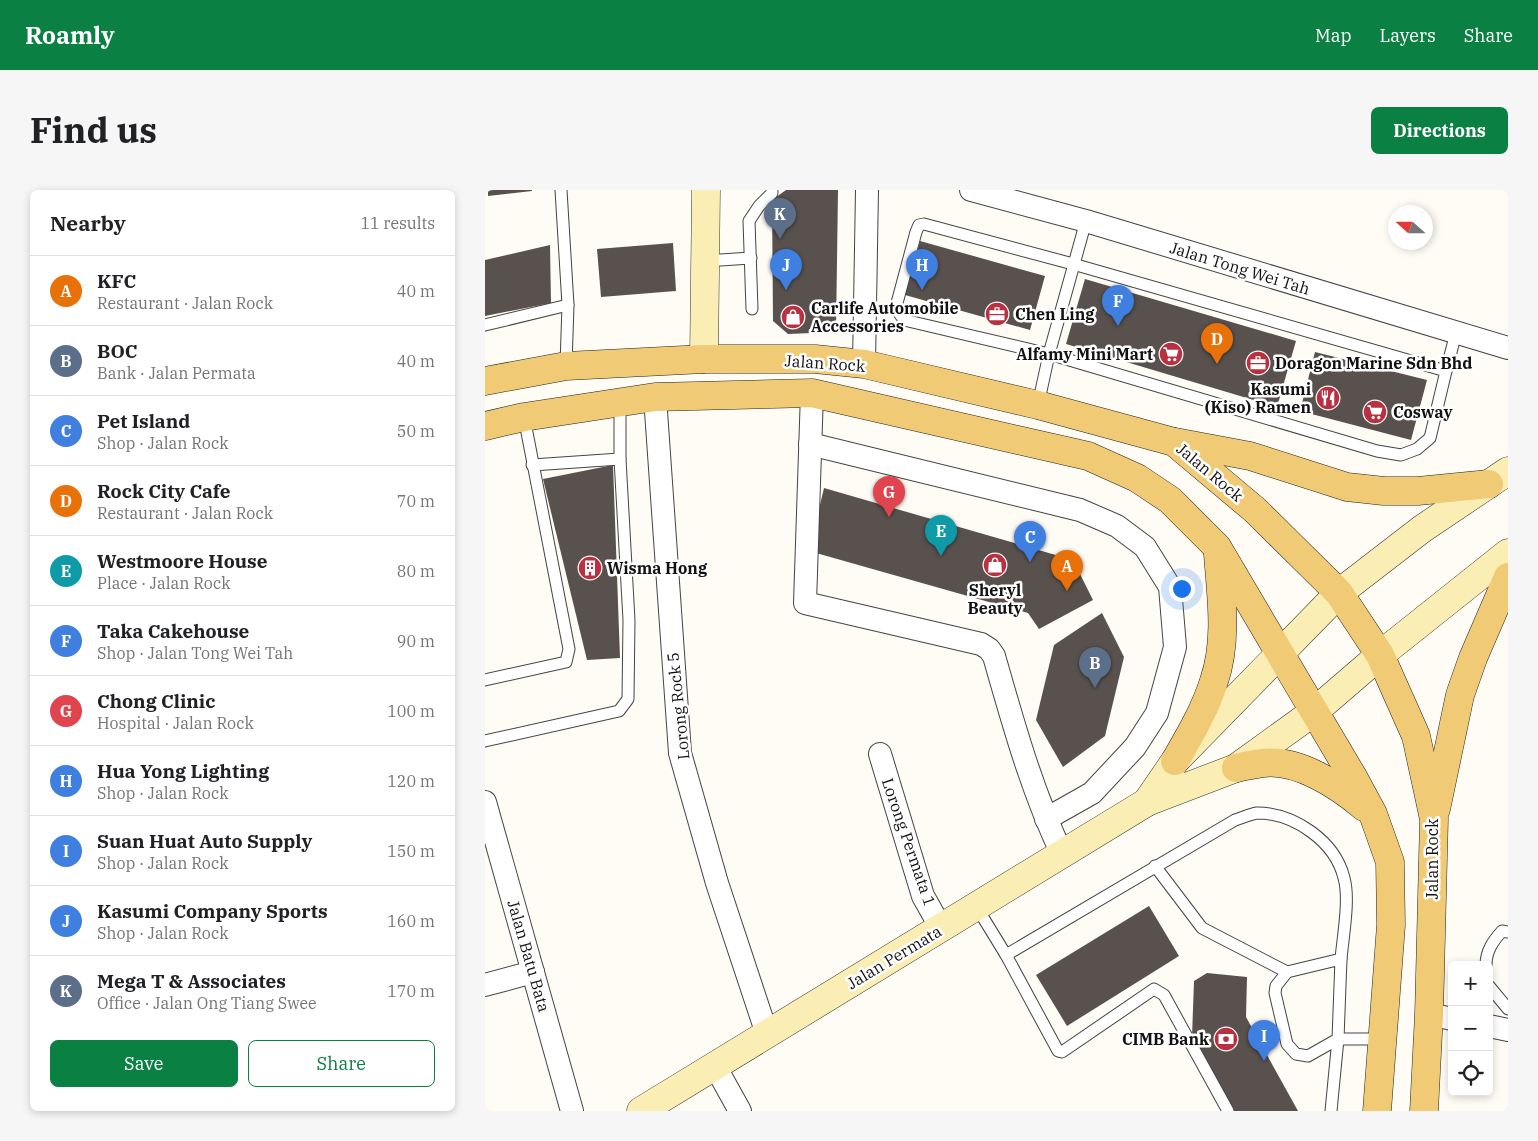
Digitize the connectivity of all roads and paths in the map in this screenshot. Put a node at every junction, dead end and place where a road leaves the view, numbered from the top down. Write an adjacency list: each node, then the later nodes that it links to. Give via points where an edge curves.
1 (561, 190): 10 (lane)
2 (706, 190): 8 (street)
3 (772, 190): 7 (lane, via 749,221)
4 (867, 190): 17 (street)
5 (971, 190): 6 (street, Jalan Tong Wei Tah)
6 (1086, 221): 9 (lane); 13 (street, Jalan Tong Wei Tah)
7 (751, 258): 8 (lane); 11 (lane)
8 (705, 261): 16 (street)
9 (1073, 264): 15 (lane); 15 (lane, via 919,225 897,303 905,320); 19 (lane)
10 (568, 305): 12 (lane); 18 (lane)
11 (752, 309)
12 (485, 325)
13 (1456, 333): 14 (street, Jalan Tong Wei Tah); 19 (lane)
14 (1508, 348)
15 (1049, 354): 19 (lane, via 1377,451 1401,455 1417,449 1430,438); 24 (lane)
16 (704, 359): 17 (main road, Jalan Rock); 18 (main road, Jalan Rock)
17 (864, 364): 24 (main road, Jalan Rock)
18 (566, 366): 20 (main road, Jalan Rock)
19 (1446, 371)
20 (485, 382)
21 (812, 393): 22 (main road, Jalan Rock); 28 (street); 32 (main road, Jalan Rock, via 1088,456 1137,478 1170,500)
22 (655, 396): 23 (main road, Jalan Rock); 65 (street, Lorong Rock 5, via 680,753 717,883)
23 (620, 402): 25 (main road, Jalan Rock); 29 (lane)
24 (1038, 405): 27 (main road, Jalan Rock)
25 (524, 418): 26 (main road, Jalan Rock); 30 (lane)
26 (485, 426)
27 (1174, 442): 31 (main road, via 1250,456 1347,487 1384,492 1418,491); 35 (main road, Jalan Rock, via 1255,510)
28 (810, 444): 47 (street, via 805,603 981,644 989,649 994,656 1011,718); 47 (street, via 1080,510 1117,526 1145,547 1170,587 1175,647 1157,713 1135,747 1092,793)
29 (620, 459): 30 (lane); 40 (lane, via 629,620 628,698 619,711)
30 (532, 465): 38 (lane, via 569,649 566,662)
31 (1499, 478): 35 (street, via 1422,529)
32 (1217, 548): 36 (main road, Jalan Rock); 42 (main road, via 1223,618 1221,649 1215,679 1199,720)
33 (1508, 553): 37 (street)
34 (1508, 578): 48 (main road, via 1460,695)
35 (1339, 593): 36 (street); 37 (main road, Jalan Rock)
36 (1278, 653): 39 (main road, Jalan Rock); 42 (street)
37 (1380, 655): 39 (street); 48 (main road, Jalan Rock, via 1415,736)
38 (485, 680)
39 (1315, 712): 43 (street); 46 (main road, Jalan Rock)
40 (485, 741)
41 (880, 754): 52 (street, Lorong Permata 1, via 923,896)
42 (1175, 761): 45 (street)
43 (1236, 768): 45 (street); 46 (main road, via 1265,762 1295,767 1342,788)
44 (485, 802): 57 (street, Jalan Batu Bata)
45 (1147, 802): 49 (street, Jalan Permata)
46 (1373, 814): 67 (main road, Jalan Rock, via 1390,862 1391,924)
47 (1046, 819): 49 (street)
48 (1434, 819): 62 (main road, Jalan Rock)
49 (1062, 854): 51 (street, Jalan Permata)
50 (1155, 866): 54 (lane); 55 (lane, via 1248,815 1277,815 1295,822 1312,832 1325,846 1345,878); 58 (lane, via 1203,928)
51 (976, 906): 52 (street, Jalan Permata); 54 (lane)
52 (941, 928): 65 (street, Jalan Permata)
53 (1508, 932): 56 (lane, via 1502,931 1493,941)
54 (1006, 955): 72 (lane, via 1056,1048 1062,1052 1154,989 1160,991)
55 (1341, 959): 58 (lane); 66 (lane)
56 (1486, 961)
57 (533, 972): 59 (street); 69 (street, Jalan Batu Bata)
58 (1287, 972): 66 (lane, via 1276,986 1275,993 1287,1044 1296,1054 1309,1056)
59 (485, 985)
60 (1493, 991): 61 (lane)
61 (1508, 1009)
62 (1441, 1016): 75 (main road, Jalan Rock)
63 (1493, 1027): 64 (street)
64 (1508, 1030)
65 (767, 1034): 68 (street, Jalan Permata)
66 (1338, 1038): 67 (lane); 73 (lane)
67 (1381, 1039): 74 (main road, Jalan Rock)
68 (715, 1066): 70 (street, Jalan Permata); 71 (street)
69 (572, 1111)
70 (641, 1111)
71 (740, 1111)
72 (1228, 1111)
73 (1331, 1111)
74 (1377, 1111)
75 (1424, 1111)

